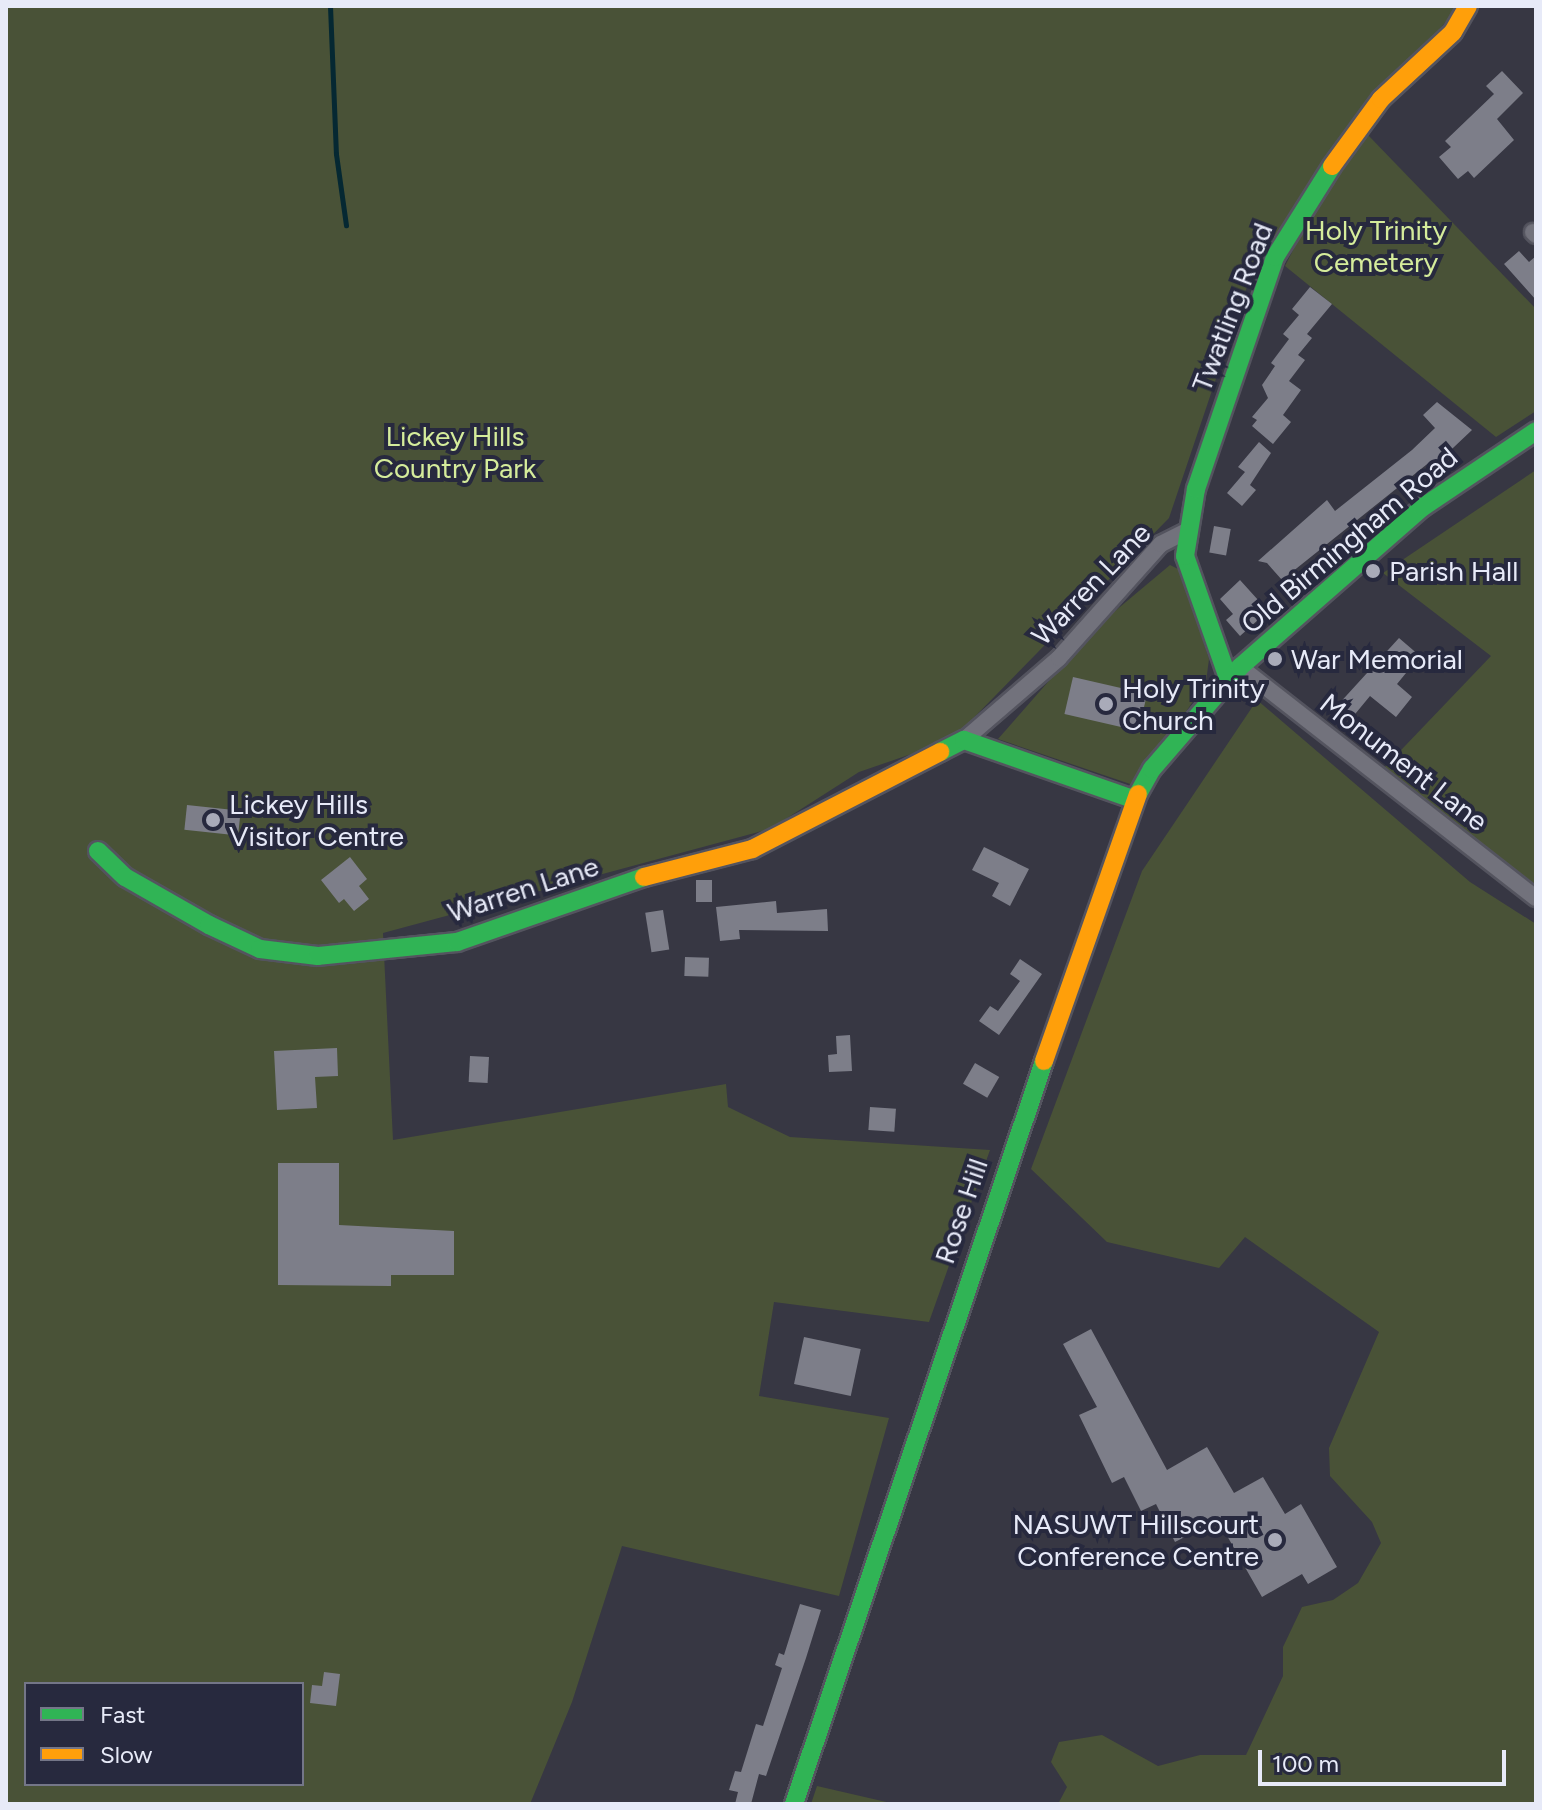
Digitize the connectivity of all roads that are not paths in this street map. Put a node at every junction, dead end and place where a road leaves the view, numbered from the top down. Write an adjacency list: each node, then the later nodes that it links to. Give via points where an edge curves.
1 (1468, 6): 3 (street, Twatling Road, via 1453,32 1381,99 1310,196 1275,257 1212,437)
2 (1536, 431): 4 (street, Old Birmingham Road, via 1423,507)
3 (1186, 531): 4 (street, Twatling Road, via 1185,556 1193,583); 5 (street, Warren Lane, via 1161,544 1059,658)
4 (1234, 673): 6 (street, Rose Hill, via 1152,769); 8 (street, Monument Lane)
5 (964, 740): 6 (street); 7 (street, Warren Lane, via 752,849 688,862 490,933 407,950 318,956 260,949 173,907 125,877)
6 (1135, 800): 9 (street, Rose Hill, via 972,1263)
7 (98, 851)
8 (1536, 898)
9 (794, 1804)

